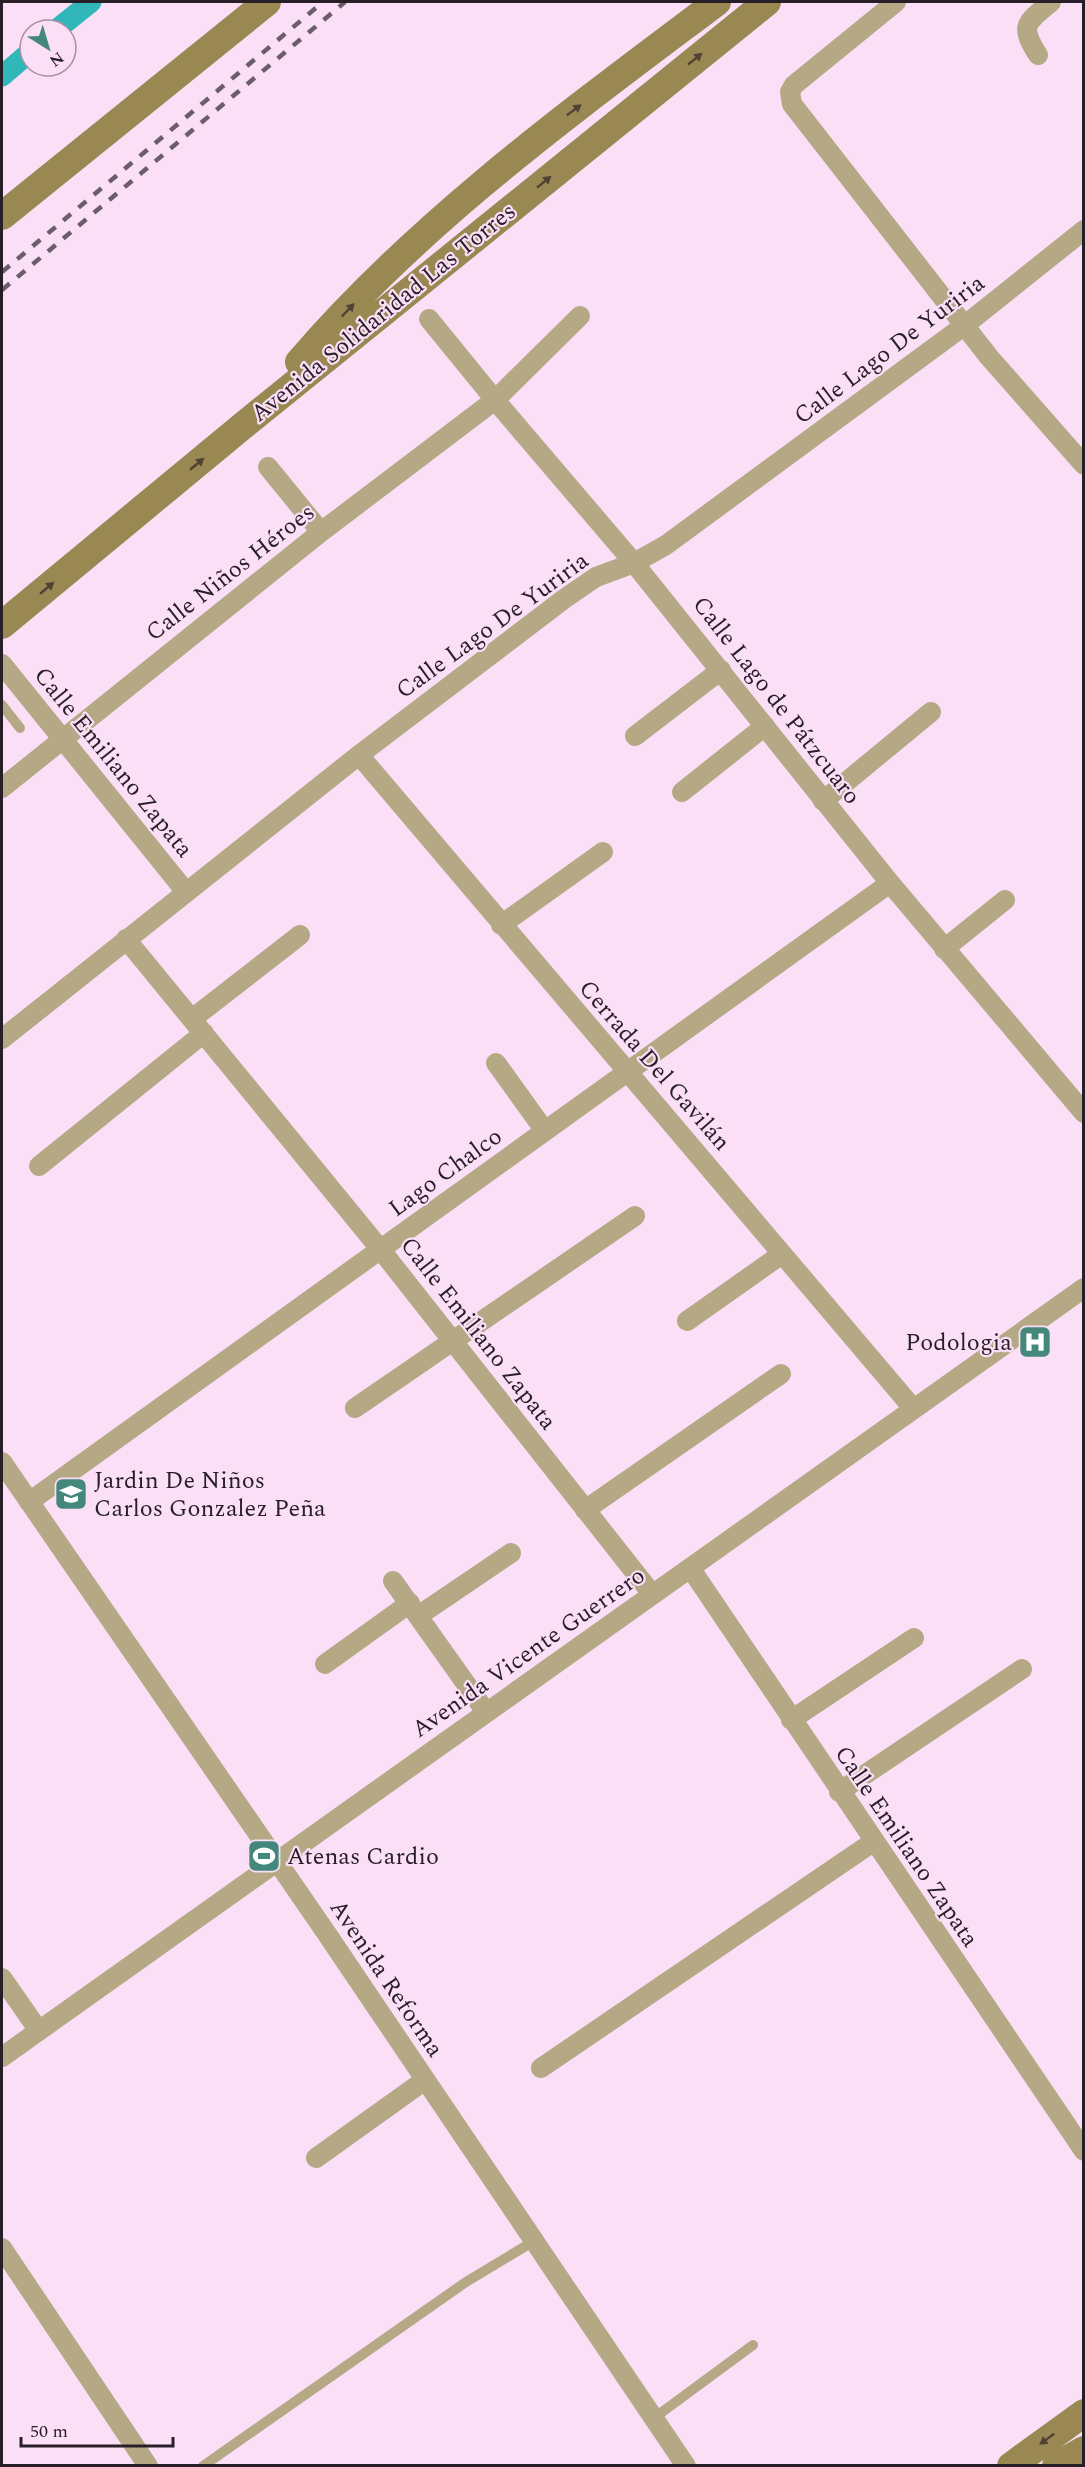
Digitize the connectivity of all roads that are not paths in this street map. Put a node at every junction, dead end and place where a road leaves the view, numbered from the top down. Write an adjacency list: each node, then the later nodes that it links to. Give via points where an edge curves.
1 (249, 2): 8 (main road)
2 (267, 2): 9 (main road)
3 (717, 2): 15 (main road, one-way to 3, via 368,288 556,124)
4 (767, 2): 15 (main road, Avenida Solidaridad Las Torres, one-way to 4)
5 (896, 2): 13 (street, via 790,92 795,112)
6 (1051, 2): 7 (street, via 1025,27 1027,39)
7 (1038, 55)
8 (2, 210)
9 (2, 216)
10 (1083, 230): 13 (street, Calle Lago De Yuriria)
11 (580, 316): 14 (street, Calle Niños Héroes)
12 (429, 320): 14 (street, Calle Lago de Pátzcuaro)
13 (965, 325): 16 (street); 19 (street, Calle Lago De Yuriria, via 693,526)
14 (495, 400): 18 (street, Calle Niños Héroes); 19 (street, Calle Lago de Pátzcuaro)
15 (245, 424): 20 (main road, Avenida Solidaridad Las Torres, one-way to 15)
16 (1083, 465)
17 (268, 467): 18 (street)
18 (321, 532): 28 (street, Calle Niños Héroes)
19 (634, 562): 22 (street, Calle Lago de Pátzcuaro); 29 (street, Calle Lago De Yuriria, via 596,577 564,599)
20 (2, 625)
21 (2, 664): 28 (street, Calle Emiliano Zapata)
22 (721, 670): 25 (street, Calle Lago de Pátzcuaro); 27 (street)
23 (2, 705): 26 (lane)
24 (931, 712): 32 (street)
25 (765, 726): 31 (street); 32 (street, Calle Lago de Pátzcuaro)
26 (20, 728)
27 (635, 736)
28 (62, 738): 30 (street, Calle Niños Héroes); 35 (street, Calle Emiliano Zapata)
29 (359, 755): 35 (street, Calle Lago De Yuriria); 37 (street, Cerrada Del Gavilán)
30 (2, 788)
31 (682, 792)
32 (823, 801): 34 (street, Calle Lago de Pátzcuaro)
33 (603, 852): 37 (street)
34 (890, 883): 40 (street, Calle Lago de Pátzcuaro); 44 (street, Lago Chalco)
35 (186, 891): 39 (street, Calle Lago De Yuriria)
36 (1005, 900): 40 (street)
37 (501, 925): 44 (street, Cerrada Del Gavilán)
38 (300, 935): 41 (street)
39 (126, 939): 41 (street, Calle Emiliano Zapata); 42 (street, Calle Lago De Yuriria)
40 (944, 949): 45 (street, Calle Lago de Pátzcuaro)
41 (198, 1026): 47 (street); 49 (street, Calle Emiliano Zapata)
42 (2, 1039)
43 (496, 1063): 46 (street)
44 (630, 1072): 46 (street, Lago Chalco); 50 (street, Cerrada Del Gavilán)
45 (1083, 1113)
46 (545, 1131): 49 (street, Lago Chalco)
47 (39, 1166)
48 (635, 1216): 53 (street)
49 (381, 1250): 53 (street, Calle Emiliano Zapata); 58 (street, Lago Chalco)
50 (782, 1254): 52 (street); 55 (street, Cerrada Del Gavilán)
51 (1083, 1288): 55 (street, Avenida Vicente Guerrero)
52 (687, 1321)
53 (454, 1342): 56 (street); 59 (street, Calle Emiliano Zapata)
54 (781, 1374): 59 (street)
55 (912, 1407): 61 (street, Avenida Vicente Guerrero)
56 (355, 1408)
57 (2, 1462): 58 (street, Avenida Reforma)
58 (29, 1502): 72 (street, Avenida Reforma)
59 (585, 1510): 63 (street, Calle Emiliano Zapata)
60 (511, 1553): 64 (street)
61 (691, 1569): 63 (street, Avenida Vicente Guerrero); 69 (street, Calle Emiliano Zapata)
62 (393, 1581): 64 (street)
63 (652, 1594): 68 (street, Avenida Vicente Guerrero)
64 (414, 1609): 66 (street); 68 (street)
65 (914, 1638): 69 (street)
66 (325, 1664)
67 (1022, 1669): 70 (street)
68 (486, 1712): 72 (street, Avenida Vicente Guerrero)
69 (790, 1720): 70 (street, Calle Emiliano Zapata)
70 (839, 1792): 71 (street, Calle Emiliano Zapata)
71 (873, 1842): 76 (street); 78 (street, Calle Emiliano Zapata)
72 (276, 1862): 74 (street, Avenida Vicente Guerrero); 77 (street, Avenida Reforma)
73 (2, 1978): 74 (street)
74 (39, 2031): 75 (street, Avenida Vicente Guerrero)
75 (2, 2057)
76 (541, 2068)
77 (425, 2080): 79 (street); 80 (street, Avenida Reforma)
78 (1083, 2151)
79 (316, 2158)
80 (534, 2241): 84 (street, Avenida Reforma); 87 (lane, via 466,2282)
81 (2, 2248): 86 (street)
82 (753, 2345): 84 (lane)
83 (1083, 2413): 89 (main road, one-way to 89)
84 (654, 2418): 88 (street, Avenida Reforma)
85 (1083, 2450): 90 (main road)
86 (148, 2466)
87 (203, 2466)
88 (686, 2466)
89 (1011, 2466)
90 (1056, 2466)

